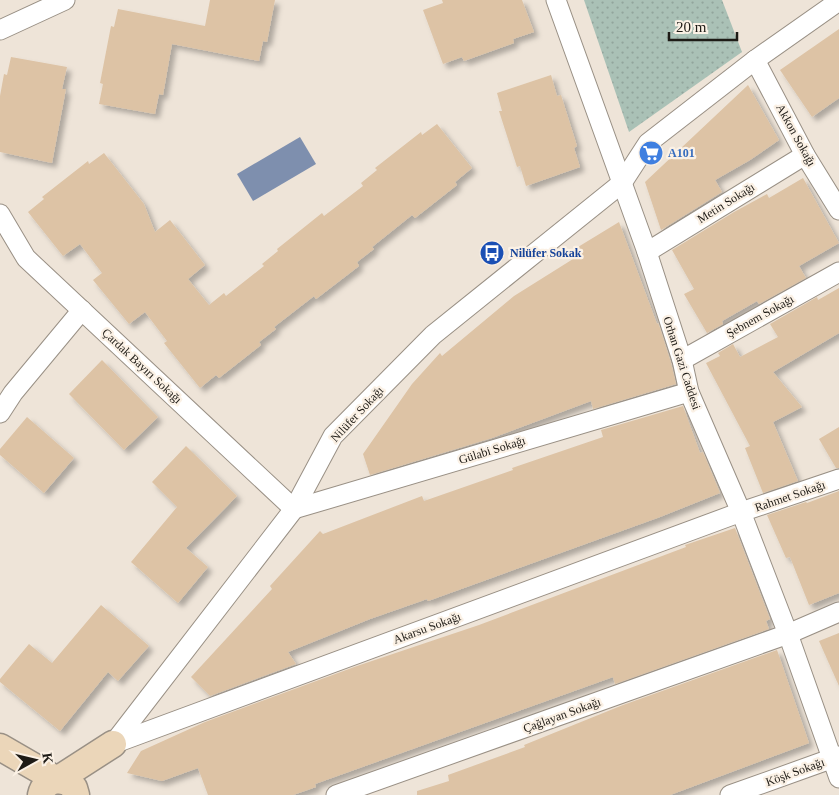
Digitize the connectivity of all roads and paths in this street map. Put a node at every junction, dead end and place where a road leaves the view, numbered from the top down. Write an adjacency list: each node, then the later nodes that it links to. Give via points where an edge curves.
1 (65, 0): 4 (street)
2 (556, 0): 7 (street, Orhan Gazi Caddesi)
3 (839, 1): 5 (street, Nilüfer Sokağı)
4 (0, 30)
5 (755, 60): 6 (street, Akkon Sokağı); 7 (street, Nilüfer Sokağı, via 648,143)
6 (805, 154): 8 (street, Akkon Sokağı); 10 (street, Metin Sokağı)
7 (622, 183): 10 (street, Orhan Gazi Caddesi); 17 (street, Nilüfer Sokağı, via 433,335 333,436)
8 (839, 210)
9 (0, 214): 12 (street, Çardak Bayırı Sokağı, via 26,258)
10 (646, 252): 13 (street, Orhan Gazi Caddesi)
11 (839, 272): 13 (street, Şebnem Sokağı)
12 (82, 310): 15 (street); 17 (street, Çardak Bayırı Sokağı)
13 (682, 360): 14 (street, Orhan Gazi Caddesi)
14 (689, 392): 17 (street, Gülabi Sokağı); 18 (street, Orhan Gazi Caddesi)
15 (0, 413)
16 (839, 479): 18 (street, Rahmet Sokağı)
17 (294, 509): 21 (street, Nilüfer Sokağı)
18 (741, 512): 20 (street, Orhan Gazi Caddesi); 21 (street, Akarsu Sokağı)
19 (839, 612): 20 (street, Çağlayan Sokağı)
20 (788, 634): 24 (street, Orhan Gazi Caddesi); 27 (street, Çağlayan Sokağı)
21 (112, 744): 26 (street, Nilüfer Sokağı)
22 (0, 747): 26 (street)
23 (0, 753): 26 (street)
24 (835, 757): 25 (street, Orhan Gazi Caddesi); 28 (street, Köşk Sokağı)
25 (839, 778)
26 (62, 792)
27 (336, 795)
28 (730, 795)

